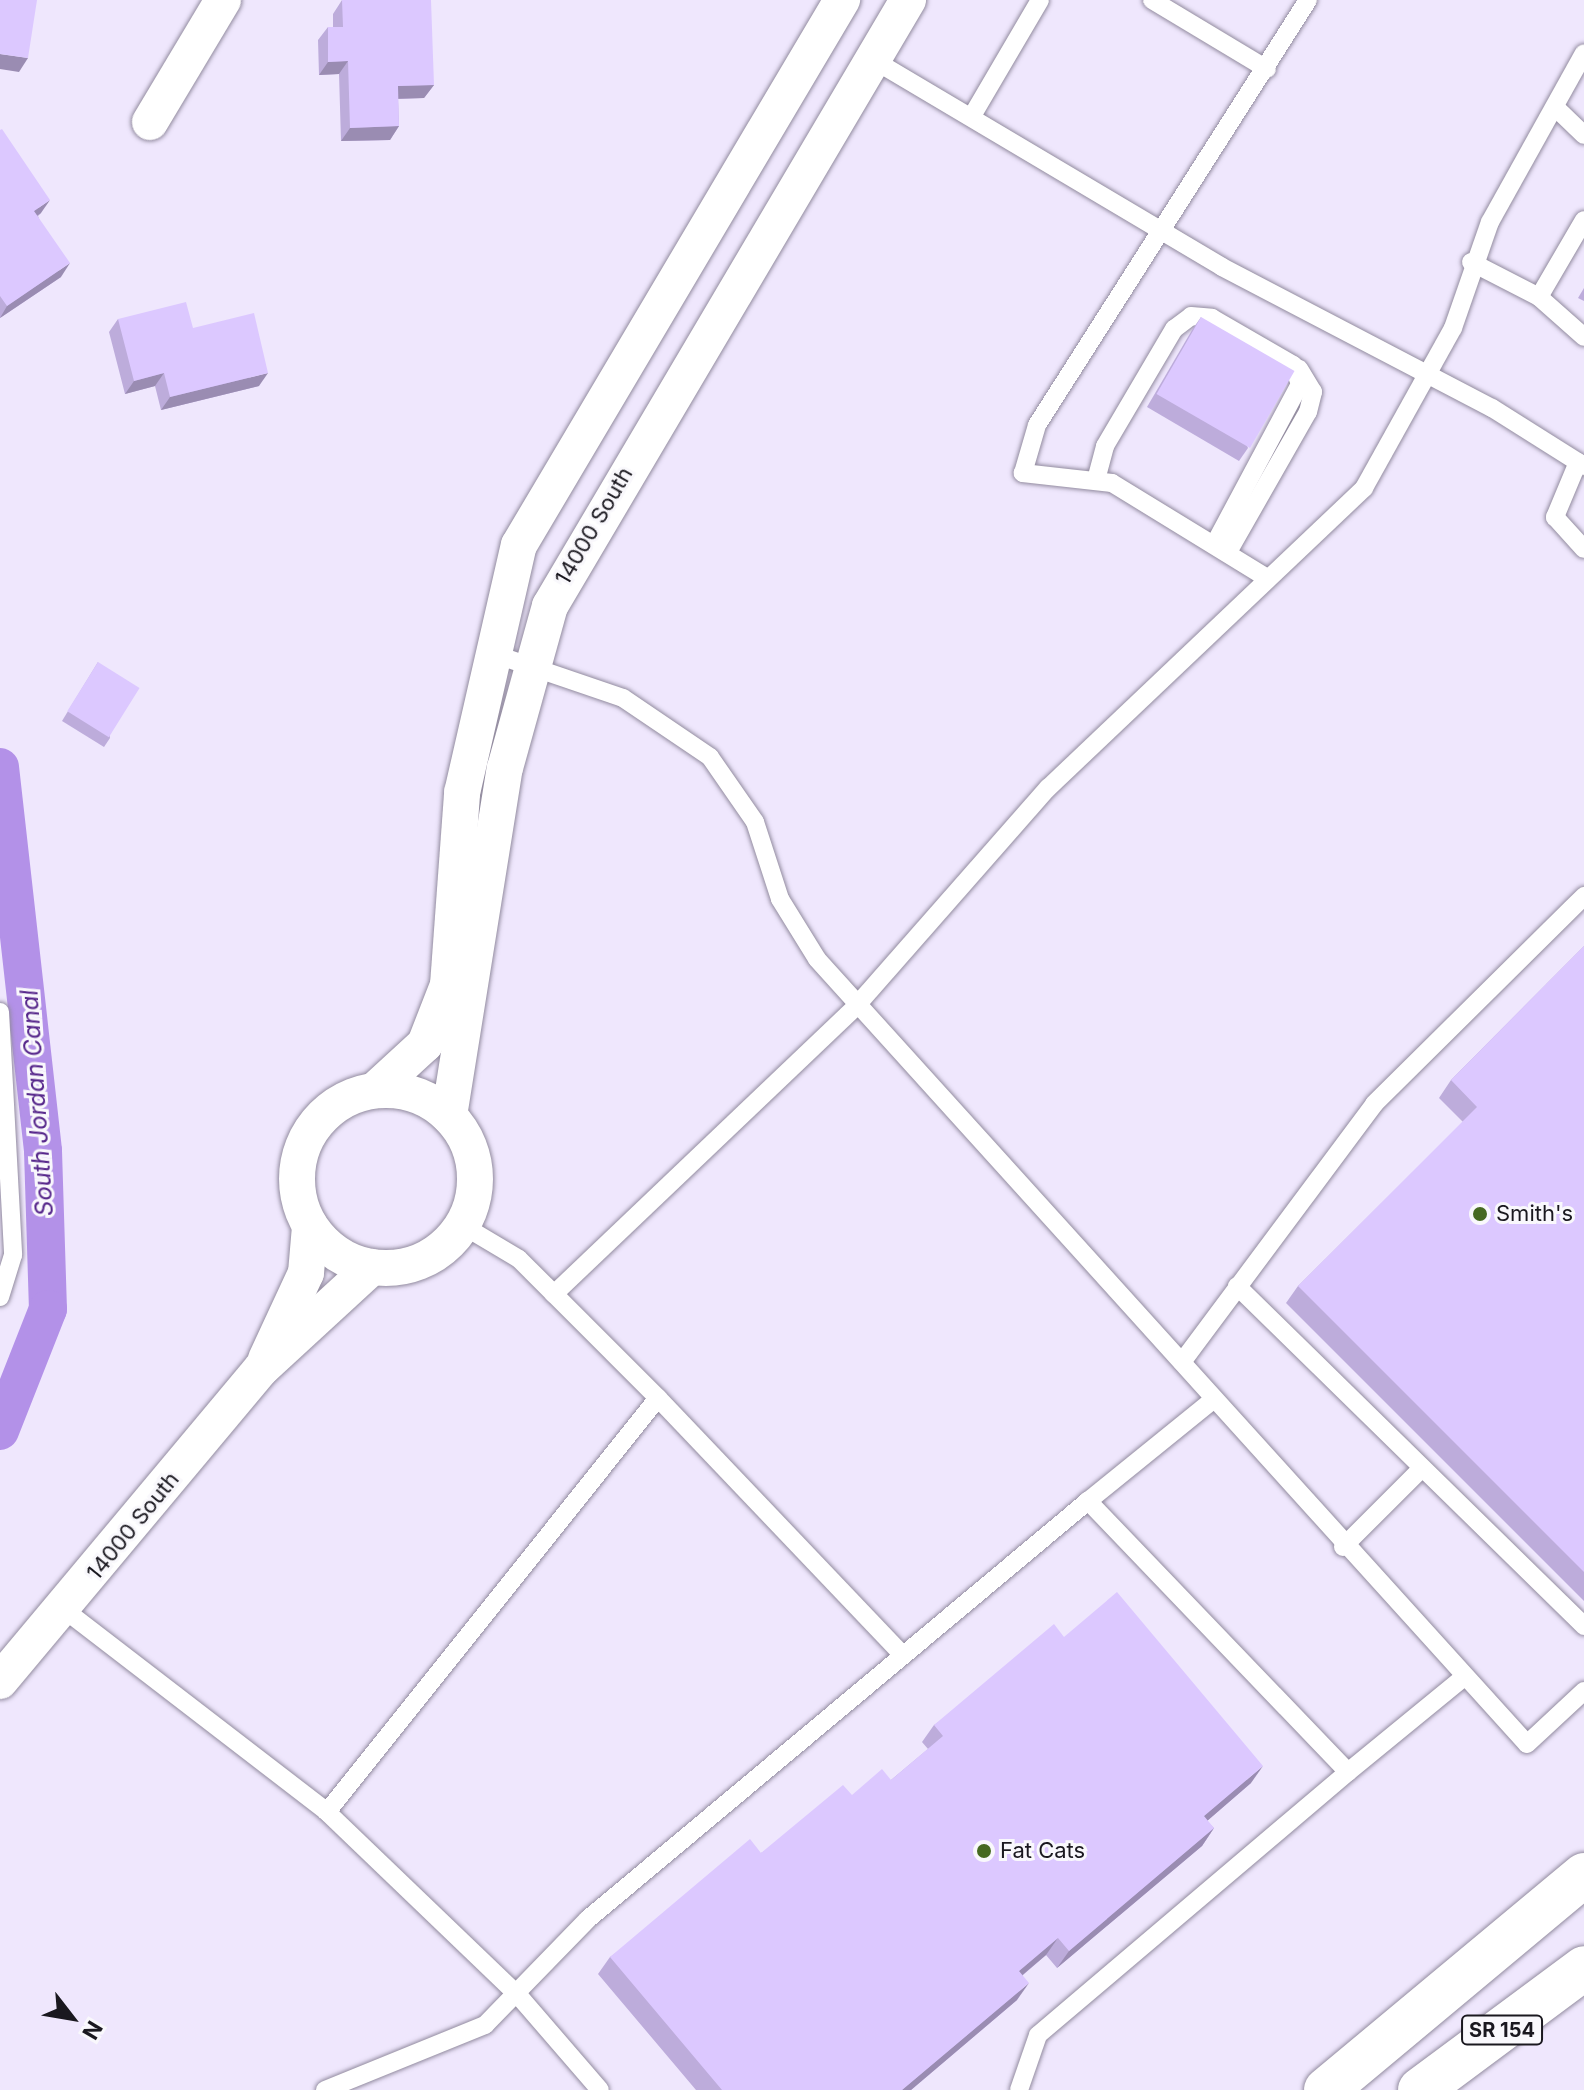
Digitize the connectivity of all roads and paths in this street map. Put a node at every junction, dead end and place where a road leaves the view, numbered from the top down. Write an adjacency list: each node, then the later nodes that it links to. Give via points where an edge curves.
1 (223, 0): 12 (street)
2 (842, 0): 25 (street, via 544,494 519,545)
3 (908, 0): 8 (street, 14000 South)
4 (1040, 0): 11 (lane)
5 (1152, 0): 9 (lane)
6 (1308, 0): 9 (lane)
7 (1584, 53): 10 (lane)
8 (872, 59): 11 (lane); 26 (street, 14000 South, via 576,553)
9 (1267, 69): 15 (lane)
10 (1555, 107): 13 (lane); 16 (lane)
11 (972, 116): 15 (lane)
12 (150, 122)
13 (1584, 135)
14 (1584, 220): 17 (lane)
15 (1161, 230): 19 (lane); 21 (lane, via 1029,447 1023,473)
16 (1471, 262): 17 (lane); 19 (lane, via 1453,328)
17 (1539, 297): 18 (lane)
18 (1584, 337)
19 (1428, 373): 20 (lane); 24 (lane, via 1364,488)
20 (1581, 464): 23 (lane, via 1555,517)
21 (1096, 480): 22 (lane); 22 (lane, via 1105,446 1182,321 1212,318 1293,365 1298,395)
22 (1221, 547): 24 (lane)
23 (1584, 549)
24 (1267, 578): 28 (lane, via 1048,788)
25 (491, 653): 26 (lane); 30 (street, via 462,793 448,985 425,1044)
26 (532, 666): 28 (lane, via 634,703 710,757 755,822 797,929); 31 (street, 14000 South, via 505,768)
27 (1584, 896): 35 (lane, via 1374,1104)
28 (858, 1004): 36 (lane); 38 (lane)
29 (0, 1012): 37 (lane, via 13,1255)
30 (375, 1090): 31 (street, via 415,1095); 33 (street, via 329,1111 301,1153 297,1178)
31 (449, 1116): 32 (street, via 468,1146 475,1180)
32 (462, 1225): 34 (street, via 424,1259); 36 (lane, via 519,1259)
33 (310, 1226): 34 (street, via 337,1253); 39 (street, 14000 South, via 306,1273)
34 (372, 1267): 39 (street, 14000 South)
35 (1237, 1286): 38 (lane); 42 (lane)
36 (554, 1294): 40 (lane)
37 (0, 1297)
38 (1182, 1362): 41 (lane)
39 (262, 1368): 45 (street, 14000 South)
40 (658, 1398): 47 (lane); 52 (lane)
41 (1214, 1399): 43 (lane); 44 (lane)
42 (1418, 1472): 44 (lane); 46 (lane)
43 (1088, 1501): 47 (lane); 51 (lane)
44 (1343, 1547): 48 (lane)
45 (65, 1610): 49 (street, 14000 South); 52 (lane)
46 (1584, 1626)
47 (903, 1655): 55 (lane, via 588,1919)
48 (1464, 1677): 50 (lane, via 1527,1744); 51 (lane)
49 (0, 1681)
50 (1584, 1691)
51 (1348, 1772): 58 (lane, via 1038,2035)
52 (327, 1812): 55 (lane)
53 (1584, 1875): 59 (highway)
54 (1584, 1968): 60 (highway, SR 154)
55 (518, 1995): 56 (lane); 57 (lane, via 485,2025)
56 (596, 2089)
57 (325, 2090)
58 (1019, 2090)
59 (1326, 2090)
60 (1420, 2090)

